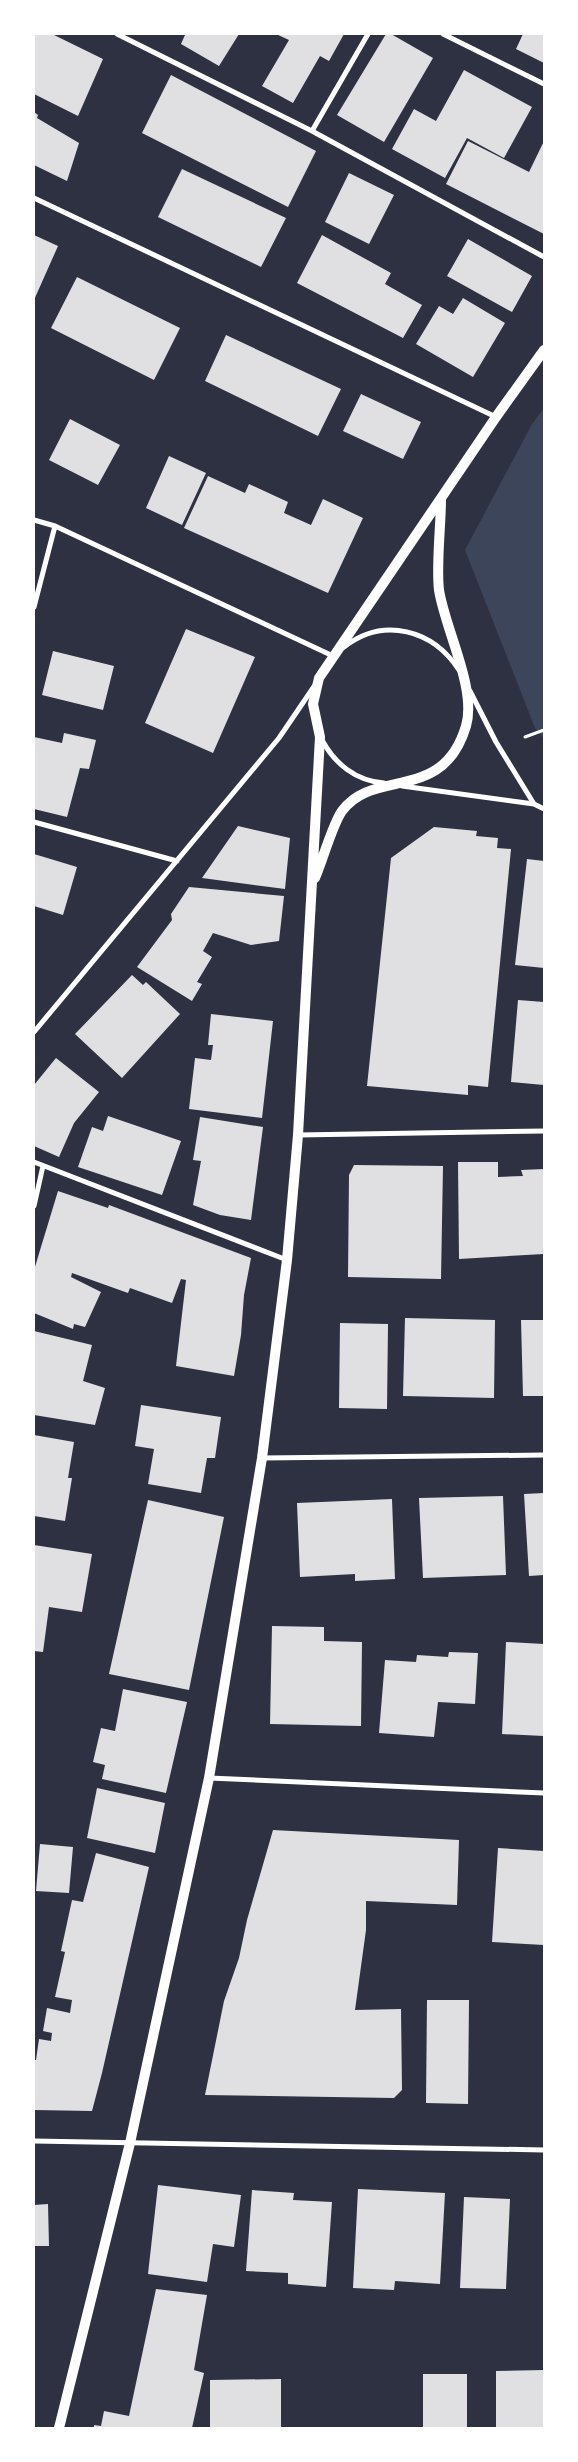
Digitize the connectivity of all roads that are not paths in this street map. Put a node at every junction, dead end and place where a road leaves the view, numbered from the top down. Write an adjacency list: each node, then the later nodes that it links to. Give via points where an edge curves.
1 (117, 34): 5 (street)
2 (368, 34): 5 (street)
3 (443, 34): 4 (street)
4 (544, 84)
5 (312, 130): 7 (street)
6 (34, 198): 9 (street)
7 (544, 257)
8 (544, 350): 9 (main road)
9 (496, 417): 10 (main road)
10 (442, 498): 14 (main road); 15 (main road, via 439,590)
11 (34, 520): 12 (street)
12 (55, 526): 13 (street); 14 (street)
13 (34, 607)
14 (333, 656): 15 (street, via 354,640 379,631 405,631 430,640 449,656); 16 (main road)
15 (462, 676): 18 (main road, via 469,700 467,725 458,748 441,767 420,779); 19 (street, via 496,742)
16 (319, 678): 17 (main road, via 314,704); 22 (street, via 279,738)
17 (320, 737): 18 (street, via 329,754 349,772 371,782); 23 (main road)
18 (396, 785): 19 (street); 23 (main road, via 362,793 342,811)
19 (534, 804): 20 (street)
20 (544, 808)
21 (34, 822): 22 (street)
22 (177, 861): 24 (street)
23 (312, 888): 26 (main road)
24 (34, 1032)
25 (544, 1131): 26 (street)
26 (298, 1136): 30 (main road)
27 (34, 1162): 28 (street)
28 (43, 1166): 29 (street); 30 (street)
29 (34, 1206)
30 (287, 1260): 32 (main road)
31 (544, 1455): 32 (street)
32 (262, 1458): 33 (main road)
33 (209, 1778): 34 (street); 36 (main road)
34 (544, 1793)
35 (34, 2141): 36 (street)
36 (130, 2142): 37 (street); 38 (main road)
37 (544, 2150)
38 (59, 2428)

